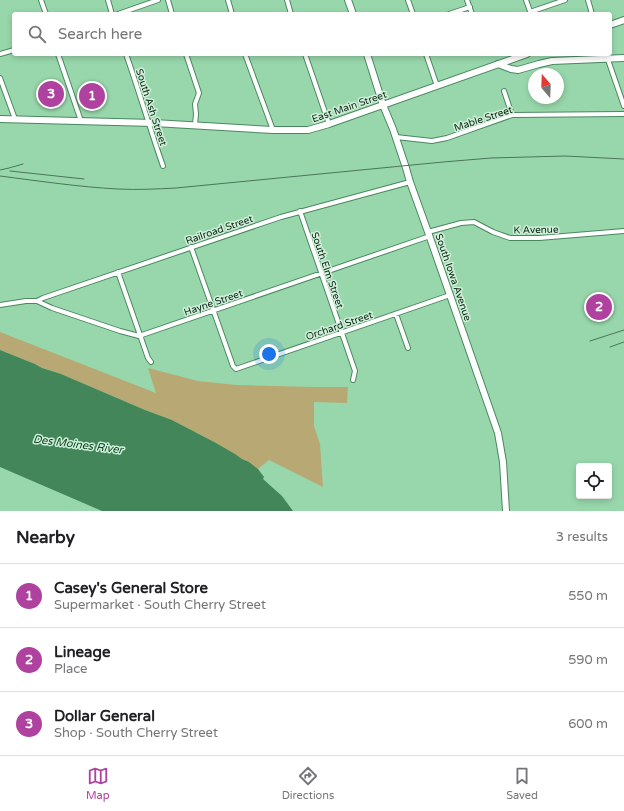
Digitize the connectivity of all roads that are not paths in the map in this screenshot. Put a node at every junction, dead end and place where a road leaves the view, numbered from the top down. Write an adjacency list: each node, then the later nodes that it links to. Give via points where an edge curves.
1 (41, 0): 14 (street)
2 (108, 0): 15 (street)
3 (158, 0): 16 (street)
4 (168, 0): 17 (street)
5 (228, 0): 18 (street)
6 (287, 0): 19 (street)
7 (348, 0): 20 (main road)
8 (408, 0): 21 (street)
9 (467, 0): 13 (street)
10 (526, 0): 24 (street)
11 (565, 0): 25 (street)
12 (588, 0): 26 (street)
13 (470, 7): 22 (street); 23 (street)
14 (45, 12)
15 (111, 12)
16 (124, 12)
17 (171, 12)
18 (231, 12)
19 (291, 12)
20 (352, 12)
21 (412, 12)
22 (455, 12)
23 (471, 12)
24 (531, 12)
25 (534, 12)
26 (591, 12)
27 (624, 20): 28 (main road)
28 (612, 24)
29 (12, 51): 30 (street)
30 (0, 54)
31 (59, 56): 51 (street)
32 (127, 56): 52 (street, South Ash Street)
33 (187, 56): 54 (street, via 199,93 195,104)
34 (247, 56): 55 (street)
35 (306, 56): 53 (street)
36 (368, 56): 45 (main road, South Iowa Avenue)
37 (427, 56): 43 (street)
38 (521, 56): 41 (main road, East Main Street)
39 (607, 56): 40 (main road); 41 (main road, via 552,61 518,70); 46 (street)
40 (624, 58)
41 (498, 64): 43 (main road, East Main Street)
42 (0, 78): 50 (street)
43 (437, 86): 45 (main road, East Main Street)
44 (504, 91): 48 (street)
45 (383, 105): 53 (main road, East Main Street); 56 (main road, South Iowa Avenue)
46 (624, 106)
47 (624, 114): 48 (street, Mable Street)
48 (512, 115): 56 (street, Mable Street, via 432,141)
49 (0, 119): 50 (main road, East Main Street)
50 (15, 119): 51 (main road, East Main Street)
51 (82, 121): 52 (main road, East Main Street)
52 (149, 123): 54 (main road, East Main Street); 57 (street, South Ash Street)
53 (329, 124): 55 (main road, East Main Street, via 308,130)
54 (195, 125): 55 (main road, East Main Street)
55 (273, 130)
56 (396, 138): 58 (main road, South Iowa Avenue)
57 (163, 166)
58 (410, 182): 59 (street, Railroad Street); 61 (main road, South Iowa Avenue)
59 (300, 211): 62 (street, Railroad Street); 64 (street, South Elm Street)
60 (624, 231): 61 (street, K Avenue, via 510,238 474,222 461,223)
61 (429, 234): 64 (street, Hayne Street); 65 (main road, South Iowa Avenue)
62 (191, 247): 63 (street, Railroad Street); 68 (street)
63 (118, 272): 66 (street, Railroad Street); 71 (street)
64 (321, 273): 68 (street, Hayne Street); 70 (street, South Elm Street)
65 (450, 295): 69 (street, Orchard Street); 75 (main road, South Iowa Avenue, via 498,433 503,462)
66 (37, 301): 67 (street); 71 (street)
67 (0, 305)
68 (214, 310): 70 (street, Orchard Street, via 236,369); 71 (street, Hayne Street)
69 (396, 314): 70 (street, Orchard Street); 72 (street)
70 (341, 333): 74 (street, South Elm Street, via 355,371)
71 (140, 336): 73 (street)
72 (408, 348)
73 (151, 362)
74 (353, 380)
75 (506, 511)

